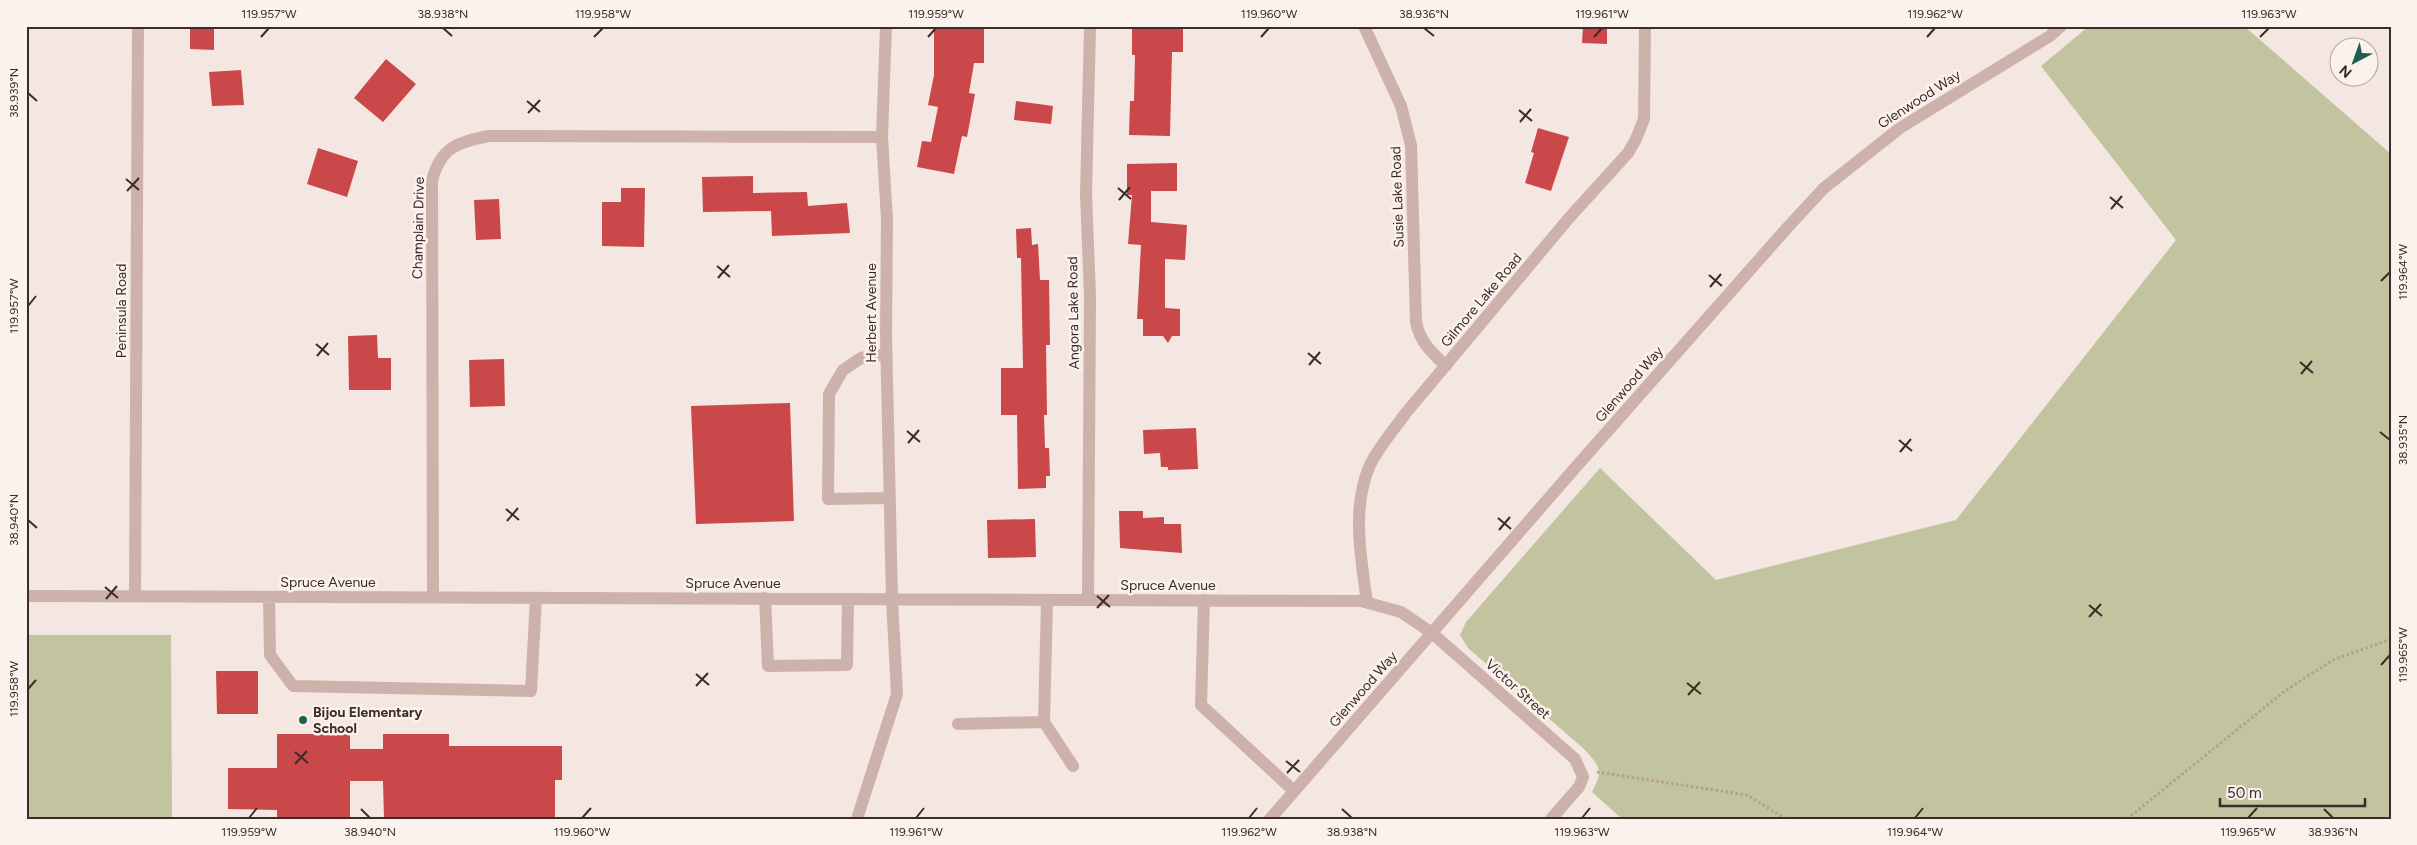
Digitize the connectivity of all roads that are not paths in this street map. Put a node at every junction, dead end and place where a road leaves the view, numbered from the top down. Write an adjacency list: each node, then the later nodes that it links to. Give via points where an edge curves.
1 (138, 26): 12 (street, Peninsula Road)
2 (886, 26): 7 (street, Herbert Avenue)
3 (1090, 26): 20 (street, Angora Lake Road, via 1086,194 1090,296)
4 (1364, 26): 9 (street, Susie Lake Road, via 1401,106 1411,145 1419,336)
5 (1645, 26): 9 (street, Gilmore Lake Road, via 1644,119 1628,153 1569,218)
6 (2061, 26): 23 (street, Glenwood Way, via 2050,36 1900,128 1824,188)
7 (882, 137): 8 (street, Herbert Avenue); 14 (street, Champlain Drive, via 489,136 448,149 435,168 432,181)
8 (886, 354): 10 (street, Herbert Avenue); 10 (street, via 861,358 843,370 829,394 828,499)
9 (1446, 366): 22 (street, Gilmore Lake Road, via 1385,440 1370,465 1362,488 1359,544)
10 (889, 498): 18 (street, Herbert Avenue)
11 (26, 596): 12 (street, Spruce Avenue)
12 (135, 596): 13 (street, Spruce Avenue)
13 (268, 597): 14 (street, Spruce Avenue); 15 (street, via 270,655 293,686 531,691)
14 (433, 597): 15 (street, Spruce Avenue)
15 (536, 598): 16 (street, Spruce Avenue)
16 (765, 598): 17 (street, Spruce Avenue); 17 (street, via 768,666 847,666)
17 (848, 598): 18 (street, Spruce Avenue)
18 (892, 599): 19 (street, Spruce Avenue); 28 (street, Herbert Avenue, via 897,694)
19 (1047, 600): 20 (street, Spruce Avenue); 24 (street)
20 (1088, 600): 21 (street, Spruce Avenue)
21 (1204, 600): 22 (street, Spruce Avenue); 27 (street, via 1201,705)
22 (1367, 602): 23 (street, Spruce Avenue, via 1401,612)
23 (1432, 633): 27 (street, Glenwood Way); 30 (street, Victor Street, via 1565,750 1581,770 1583,777 1579,787)
24 (1044, 722): 25 (street); 26 (street)
25 (958, 724)
26 (1073, 766)
27 (1294, 791): 29 (street, Glenwood Way)
28 (858, 819)
29 (1270, 819)
30 (1551, 819)

